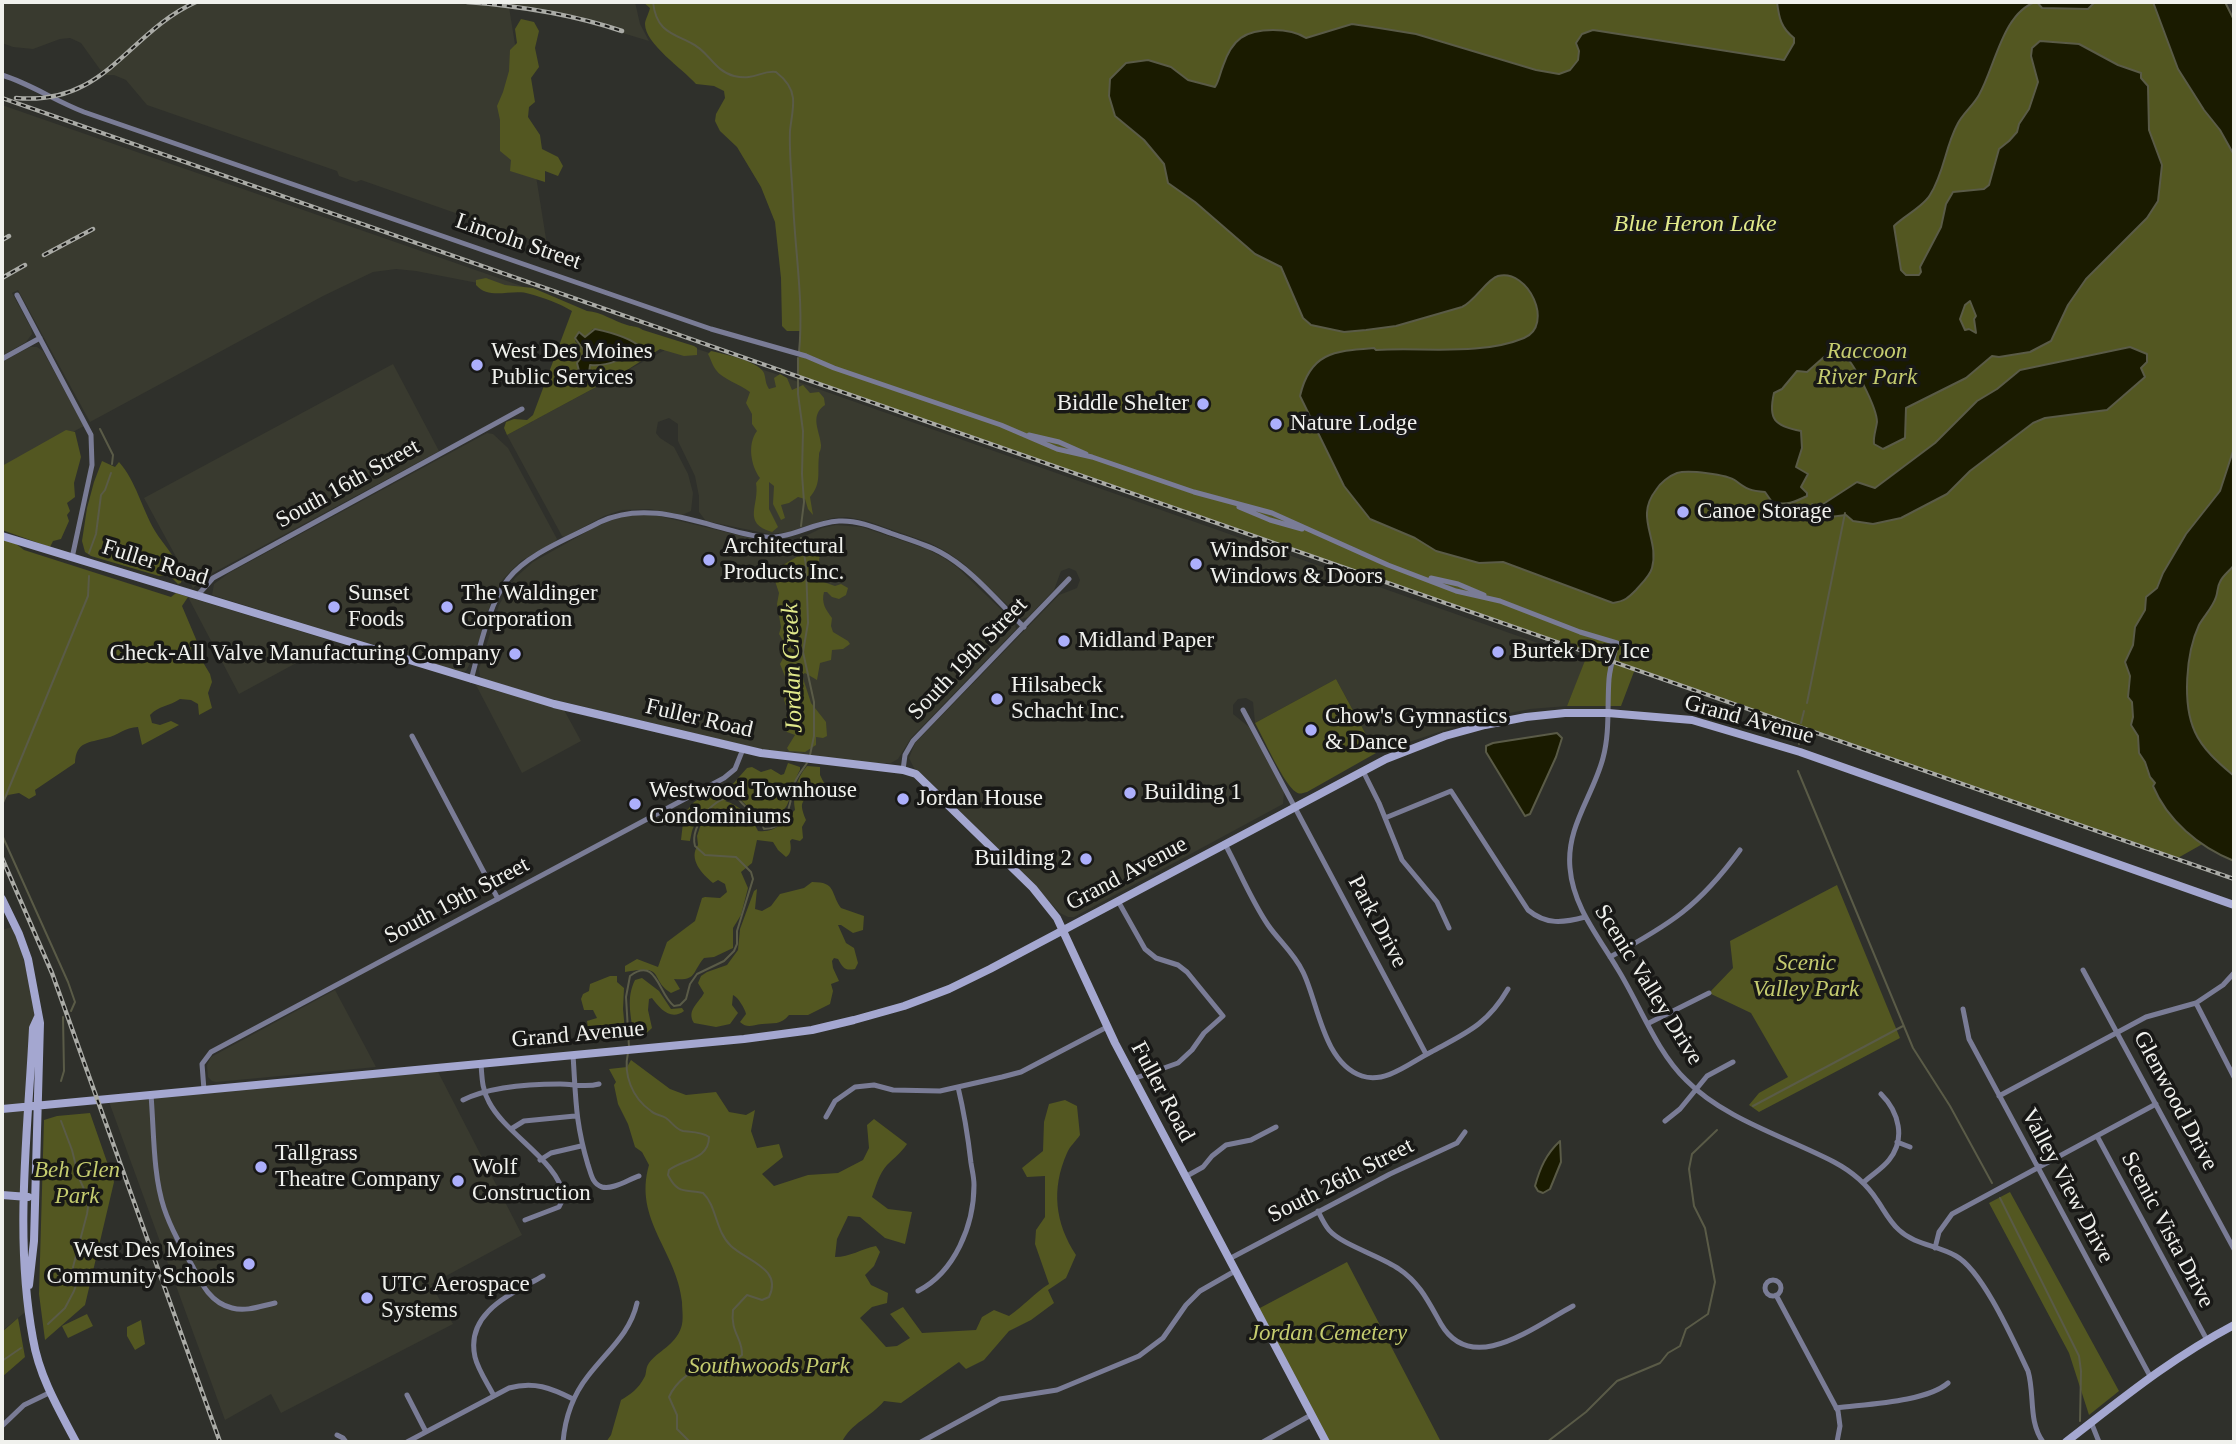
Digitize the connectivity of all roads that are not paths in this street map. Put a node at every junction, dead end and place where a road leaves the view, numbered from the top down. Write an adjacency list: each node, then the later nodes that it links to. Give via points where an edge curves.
1 (2, 75): 13 (street, Lincoln Street, via 84,112 711,329 792,351 1057,449 1272,513 1456,591 1500,601 1617,643)
2 (17, 295): 3 (street)
3 (40, 338): 4 (street); 7 (street, via 87,425 92,444 92,465)
4 (2, 359)
5 (522, 409): 9 (street, South 16th Street, via 213,578)
6 (2, 536): 7 (main road, Fuller Road)
7 (72, 558): 9 (main road, Fuller Road)
8 (1069, 579): 10 (street, South 19th Street)
9 (197, 596): 11 (main road, Fuller Road)
10 (1024, 626): 11 (street, via 951,558 869,526 831,522 773,538 638,511 611,517 517,569 496,600); 16 (street, South 19th Street, via 913,741)
11 (471, 680): 15 (main road, Fuller Road)
12 (1243, 710): 18 (street, Park Drive)
13 (1608, 713): 17 (main road, Grand Avenue, via 1485,725 1417,746); 25 (main road, Grand Avenue, via 1692,720 1800,752); 26 (street, Scenic Valley Drive, via 1604,757 1569,848 1572,885)
14 (412, 736): 23 (street)
15 (743, 749): 16 (main road, Fuller Road); 23 (street, South 19th Street, via 731,774)
16 (902, 770): 28 (main road, Fuller Road, via 924,780 1033,888)
17 (1363, 771): 18 (main road, Grand Avenue); 19 (street)
18 (1296, 806): 20 (main road, Grand Avenue); 39 (street, Park Drive)
19 (1385, 818): 26 (street, via 1451,791 1528,910 1553,922); 27 (street, via 1402,860 1437,902)
20 (1225, 844): 24 (main road, Grand Avenue); 39 (street, via 1268,925 1303,972 1320,1023 1338,1057 1353,1072 1372,1078 1386,1076)
21 (1740, 850): 29 (street, via 1697,902 1670,924)
22 (2, 898): 56 (main road, via 28,959 38,1017 33,1028)
23 (498, 900): 48 (street, South 19th Street, via 211,1052 202,1064)
24 (1118, 901): 28 (main road, Grand Avenue); 44 (street, via 1145,948 1156,958 1178,965 1223,1016 1178,1063)
25 (2234, 905)
26 (1585, 917): 29 (street, Scenic Valley Drive)
27 (1448, 928)
28 (1063, 930): 37 (main road, Fuller Road); 40 (main road, Grand Avenue, via 949,989 879,1014 783,1034)
29 (1610, 957): 36 (street, Scenic Valley Drive)
30 (2083, 970): 38 (street, Glenwood Drive)
31 (2234, 973): 34 (street)
32 (1508, 989): 39 (street, via 1480,1024)
33 (1709, 993): 36 (street)
34 (2196, 1003): 38 (street, via 2146,1017); 43 (street)
35 (1963, 1009): 53 (street, Valley View Drive, via 1969,1039)
36 (1649, 1023): 49 (street, Scenic Valley Drive, via 1669,1060)
37 (1107, 1027): 44 (main road, Fuller Road); 47 (street, via 1021,1072)
38 (2118, 1033): 53 (street); 55 (street, Glenwood Drive)
39 (1426, 1054)
40 (573, 1055): 42 (main road, Grand Avenue); 46 (street)
41 (1733, 1062): 49 (street, via 1713,1072)
42 (481, 1064): 48 (main road, Grand Avenue); 50 (street)
43 (2234, 1077)
44 (1133, 1079): 71 (main road, Fuller Road)
45 (599, 1084): 46 (street)
46 (573, 1085): 50 (street); 58 (street)
47 (958, 1087): 59 (street, via 919,1091 860,1086 842,1094); 82 (street, via 974,1182 967,1229 943,1273)
48 (204, 1090): 52 (main road, Grand Avenue)
49 (1696, 1090): 60 (street); 72 (street, Scenic Valley Drive, via 1725,1109 1833,1161)
50 (484, 1092): 54 (street); 62 (street)
51 (1881, 1094): 65 (street, via 1895,1113)
52 (151, 1095): 56 (main road, Grand Avenue); 84 (street, via 164,1208 206,1292 236,1309)
53 (1999, 1096): 69 (street, Valley View Drive)
54 (463, 1100)
55 (2156, 1104): 64 (street); 78 (street, Glenwood Drive)
56 (33, 1106): 57 (main road, Grand Avenue); 74 (main road)
57 (2, 1109)
58 (575, 1116): 62 (street, via 524,1122); 66 (street)
59 (826, 1117)
60 (1665, 1121)
61 (1276, 1128): 71 (street, via 1226,1145)
62 (511, 1129): 68 (street)
63 (1465, 1132): 75 (street, South 26th Street, via 1457,1143)
64 (2096, 1136): 69 (street); 88 (street, Scenic Vista Drive)
65 (1897, 1142): 67 (street); 72 (street, via 1889,1160)
66 (581, 1146): 68 (street); 70 (street, via 592,1178 600,1186)
67 (1910, 1147)
68 (540, 1160): 76 (street, via 559,1181 563,1201)
69 (2037, 1168): 77 (street, via 1952,1214 1939,1232); 89 (street, Valley View Drive)
70 (639, 1175)
71 (1185, 1177): 79 (main road, Fuller Road)
72 (1863, 1183): 77 (street, Scenic Valley Drive, via 1901,1231)
73 (2, 1197): 74 (main road)
74 (29, 1197): 91 (main road, via 24,1252 27,1295 33,1340)
75 (1318, 1211): 79 (street, South 26th Street); 86 (street, via 1334,1234 1409,1276 1447,1333 1466,1346 1496,1346)
76 (525, 1220)
77 (1936, 1248): 109 (street, Scenic Valley Drive, via 1965,1262 1978,1277 2028,1371 2034,1424)
78 (2234, 1249)
79 (1228, 1259): 80 (main road, Fuller Road)
80 (1235, 1272): 96 (main road, Fuller Road); 105 (street, via 1200,1291 1163,1338 1139,1356 1057,1390 1000,1399)
81 (542, 1276): 93 (street, via 496,1303 478,1327 475,1357)
82 (918, 1291)
83 (1776, 1295): 95 (street)
84 (275, 1303)
85 (637, 1303): 94 (street, via 625,1334)
86 (1573, 1306)
87 (2234, 1325): 88 (main road)
88 (2207, 1340): 89 (main road)
89 (2150, 1376): 97 (main road)
90 (1948, 1383): 95 (street, via 1924,1395)
91 (51, 1392): 98 (street, via 24,1405); 101 (main road)
92 (407, 1395): 99 (street)
93 (494, 1396): 94 (street, via 530,1384); 99 (street)
94 (573, 1399): 104 (street)
95 (1836, 1408): 108 (street)
96 (1311, 1415): 106 (street); 107 (main road, Fuller Road)
97 (2091, 1422): 110 (main road); 111 (street)
98 (2, 1426)
99 (426, 1432): 103 (street)
100 (337, 1435): 102 (street)
101 (76, 1442)
102 (346, 1442)
103 (407, 1442)
104 (563, 1442)
105 (921, 1442)
106 (1263, 1442)
107 (1326, 1442)
108 (1837, 1442)
109 (2043, 1442)
110 (2066, 1442)
111 (2099, 1442)

